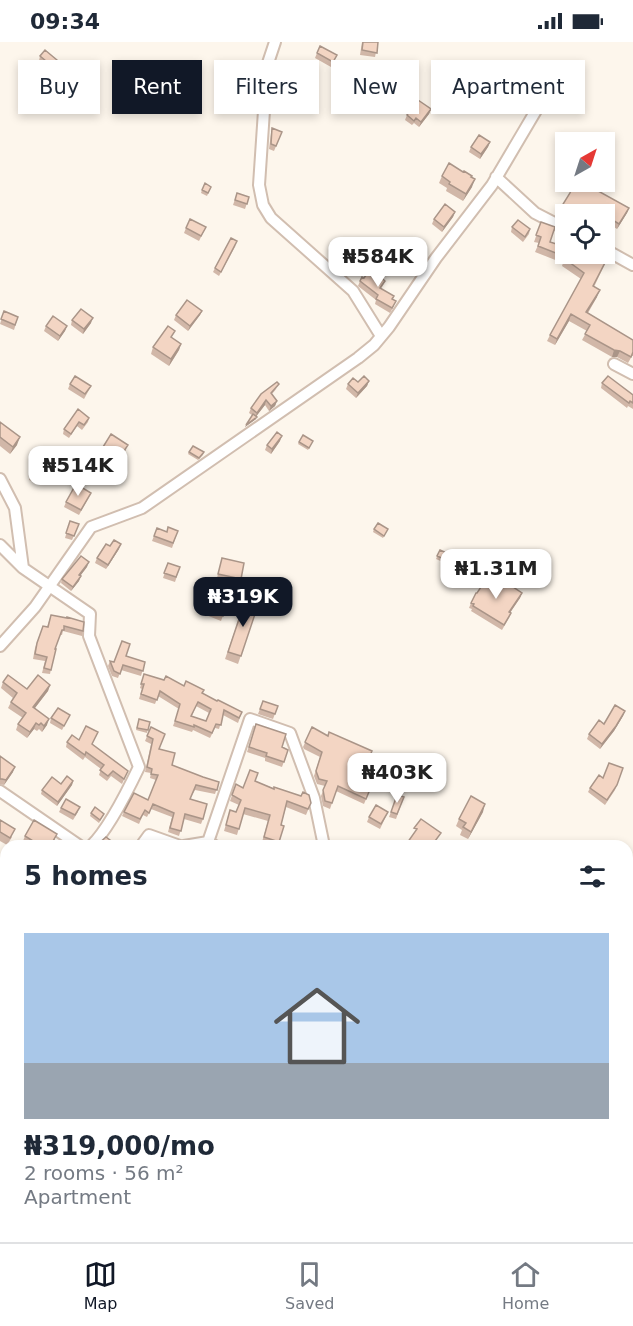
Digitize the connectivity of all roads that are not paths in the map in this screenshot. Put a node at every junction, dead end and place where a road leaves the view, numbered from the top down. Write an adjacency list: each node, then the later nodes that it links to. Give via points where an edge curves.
1 (275, 42): 7 (street, via 267,66 259,185 262,205 353,291)
2 (534, 114): 3 (street)
3 (496, 177): 4 (street, via 534,213); 7 (street)
4 (555, 224)
5 (615, 255): 6 (street)
6 (633, 265)
7 (381, 336): 13 (street, via 358,358 142,508 91,527)
8 (614, 364): 9 (street)
9 (633, 374)
10 (0, 479): 12 (street, via 15,508)
11 (0, 545): 12 (street)
12 (23, 568): 13 (street)
13 (49, 586): 14 (street); 17 (street, via 90,614 89,636 139,766)
14 (0, 646)
15 (0, 791): 16 (street)
16 (71, 840)
17 (97, 840)
18 (145, 840): 19 (street, via 149,835)
19 (164, 840)
20 (213, 840): 21 (street, via 250,719 290,733 314,798)
21 (323, 840)

